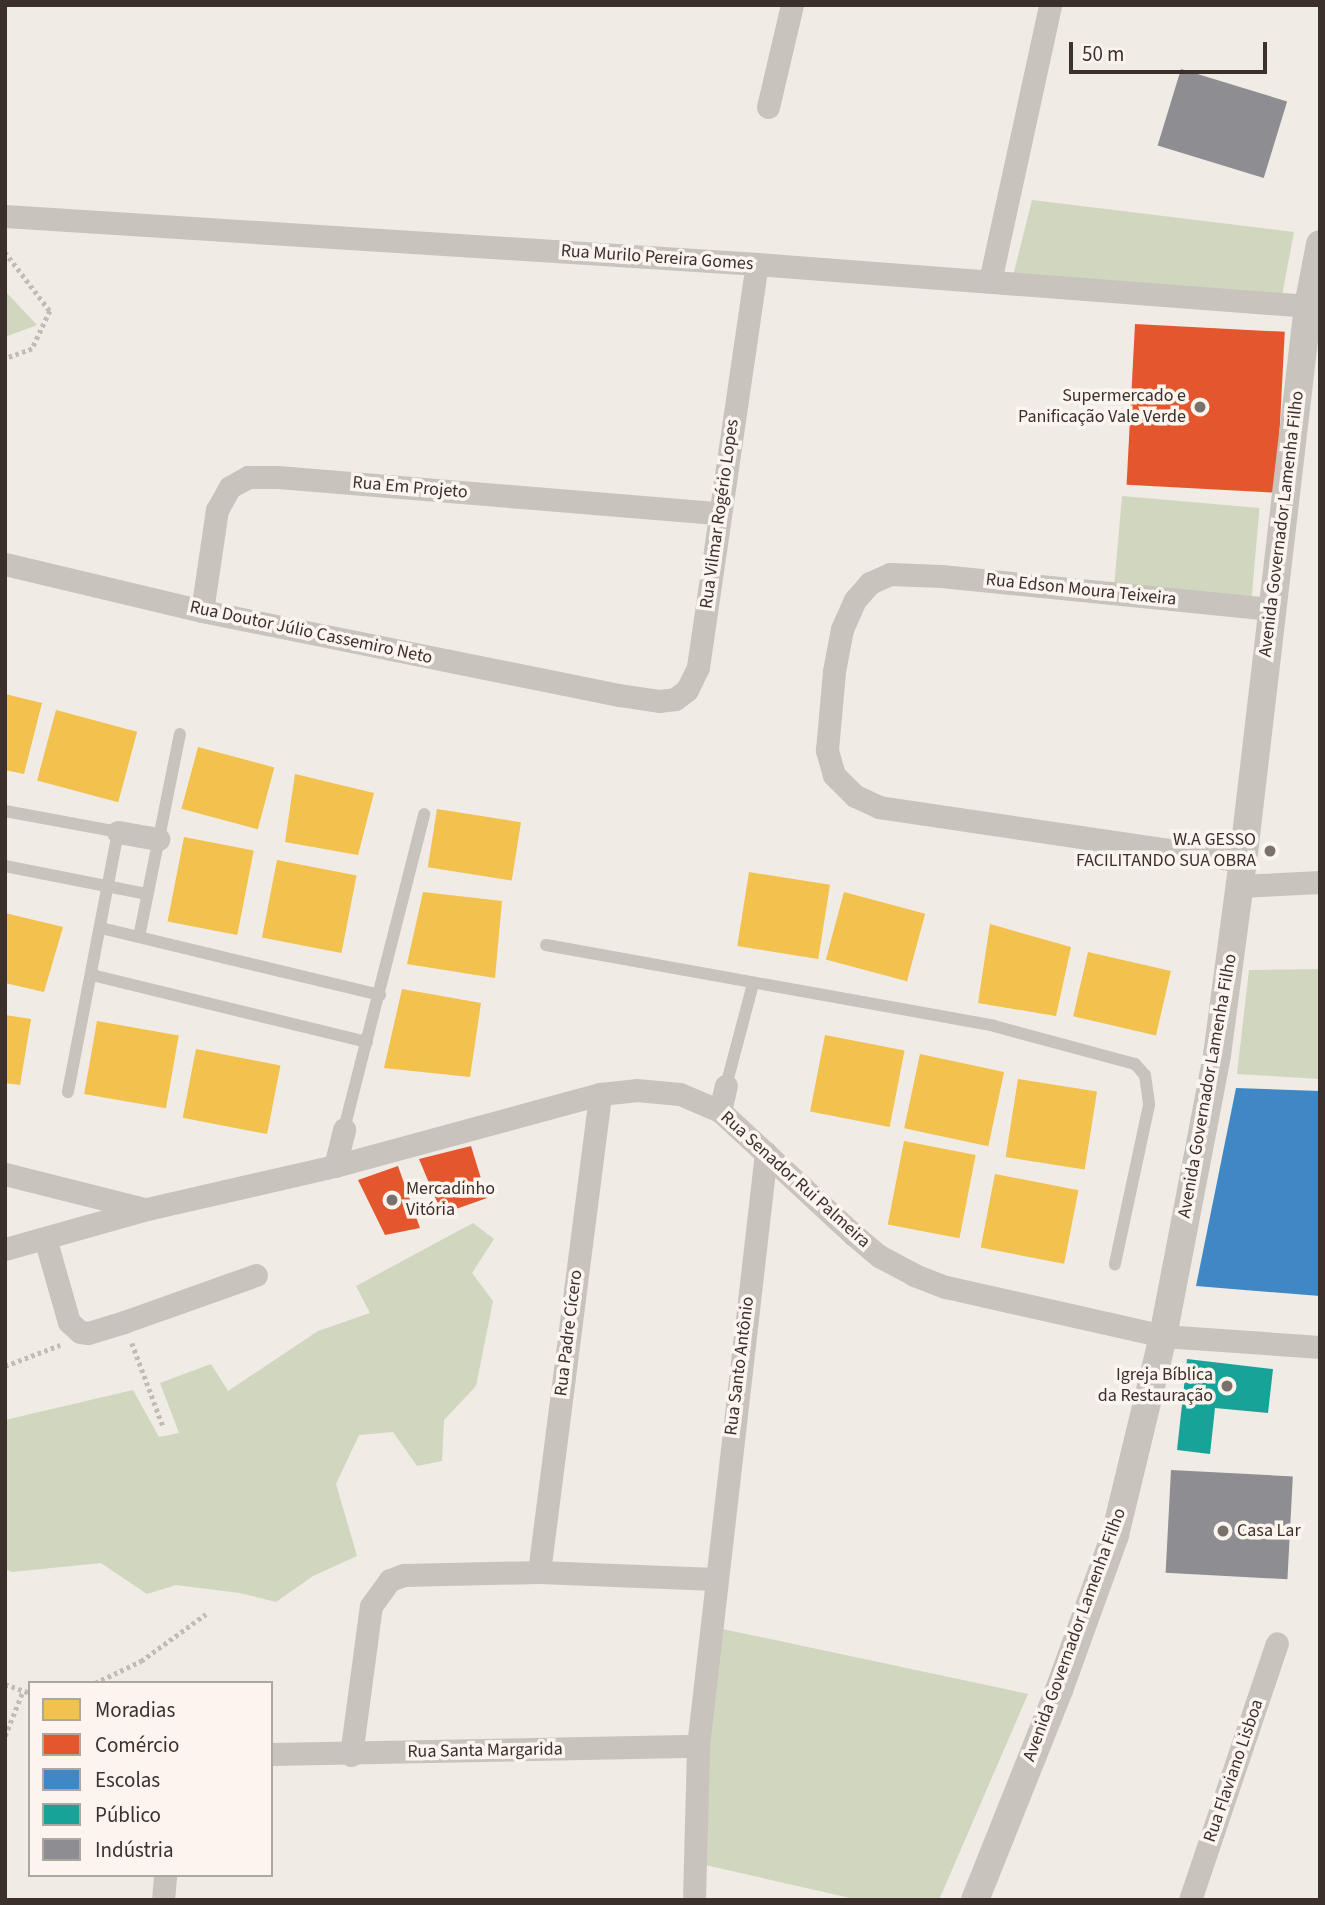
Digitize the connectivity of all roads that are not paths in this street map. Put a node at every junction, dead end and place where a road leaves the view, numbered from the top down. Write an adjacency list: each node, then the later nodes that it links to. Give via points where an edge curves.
1 (792, 5): 3 (street)
2 (1050, 5): 7 (street)
3 (768, 107)
4 (5, 216): 6 (street, Rua Murilo Pereira Gomes)
5 (1320, 244): 8 (street, Avenida Governador Lamenha Filho)
6 (757, 264): 7 (street, Rua Murilo Pereira Gomes); 9 (street, Rua Vilmar Rogério Lopes)
7 (990, 281): 8 (street, Rua Murilo Pereira Gomes)
8 (1308, 306): 11 (street, Avenida Governador Lamenha Filho)
9 (719, 513): 12 (street, Rua Em Projeto, via 248,477 230,487 217,510); 13 (street, Rua Vilmar Rogério Lopes, via 698,667 687,690 675,699 659,701)
10 (5, 564): 12 (street, Rua Doutor Júlio Cassemiro Neto)
11 (1272, 609): 20 (street, Avenida Governador Lamenha Filho); 20 (street, Rua Edson Moura Teixeira, via 890,574 870,583 855,600 842,629 834,671 827,750 834,775 855,796 879,807)
12 (202, 611): 13 (street, Rua Doutor Júlio Cassemiro Neto)
13 (619, 695)
14 (180, 734): 18 (lane)
15 (5, 811): 17 (lane)
16 (424, 814): 29 (lane)
17 (118, 832): 18 (street); 22 (lane)
18 (158, 839): 23 (lane)
19 (5, 866): 22 (lane)
20 (1242, 874): 21 (street); 44 (street, Avenida Governador Lamenha Filho, via 1217,1055)
21 (1320, 882)
22 (108, 886): 23 (lane); 24 (lane)
23 (148, 894): 25 (lane)
24 (101, 928): 25 (lane); 27 (lane)
25 (139, 937): 29 (lane)
26 (546, 945): 28 (lane)
27 (92, 975): 30 (lane); 32 (lane)
28 (753, 984): 31 (lane); 42 (lane, via 994,1026 1135,1064 1145,1075 1149,1105)
29 (380, 995): 30 (lane)
30 (367, 1042): 35 (lane)
31 (726, 1086): 34 (street)
32 (68, 1092)
33 (600, 1094): 34 (street, Rua Senador Rui Palmeira, via 636,1090 680,1094); 37 (street, Rua Senador Rui Palmeira); 46 (street, Rua Padre Cícero)
34 (720, 1111): 36 (street, Rua Senador Rui Palmeira)
35 (344, 1129): 37 (street)
36 (766, 1153): 44 (street, Rua Senador Rui Palmeira, via 862,1242 914,1275 946,1287); 47 (street, Rua Santo Antônio)
37 (335, 1166): 39 (street, Rua Senador Rui Palmeira)
38 (5, 1174): 39 (street, Rua Senador Rui Palmeira)
39 (148, 1209): 40 (street, Rua Senador Rui Palmeira)
40 (45, 1238): 41 (street, Rua Senador Rui Palmeira); 43 (street, via 69,1322 80,1332 124,1322)
41 (5, 1249)
42 (1115, 1264)
43 (256, 1275)
44 (1163, 1336): 45 (street, Rua Senador Rui Palmeira); 55 (street, Avenida Governador Lamenha Filho, via 1115,1535)
45 (1320, 1347)
46 (539, 1572): 47 (street); 51 (street, via 404,1575 390,1580 370,1606)
47 (715, 1579): 49 (street, Rua Santo Antônio)
48 (1277, 1643): 56 (street, Rua Flaviano Lisboa)
49 (698, 1746): 51 (street, Rua Santa Margarida); 54 (street, Rua Santo Antônio)
50 (273, 1754): 51 (street, Rua Santa Margarida)
51 (351, 1755)
52 (165, 1877): 53 (street)
53 (163, 1900)
54 (694, 1900)
55 (975, 1900)
56 (1191, 1900)

